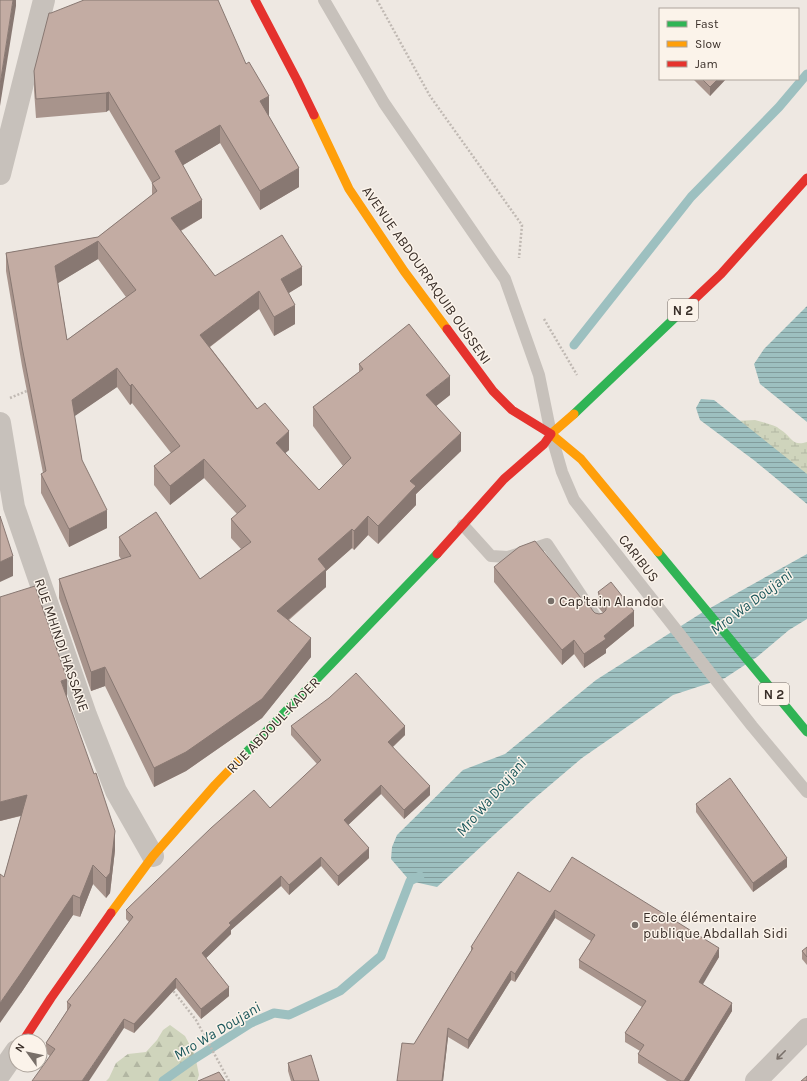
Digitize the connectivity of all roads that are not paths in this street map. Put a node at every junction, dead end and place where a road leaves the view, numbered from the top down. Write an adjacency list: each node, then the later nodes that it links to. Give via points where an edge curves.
1 (44, 0): 4 (street)
2 (255, 0): 7 (main road, AVENUE ABDOURRAQUIB OUSSENI, via 349,189 400,265 493,391 512,410)
3 (324, 0): 7 (lane, CARIBUS / N 2, via 384,104 505,279 539,375)
4 (0, 174)
5 (807, 178): 7 (main road, N 2, via 721,274)
6 (0, 423): 12 (street, RUE MHINDI HASSANE, via 14,507 86,715 116,792)
7 (551, 434): 8 (main road, RUE ABDOUL-KADER, via 544,444 504,479); 10 (main road, N 2, via 581,459); 11 (lane, CARIBUS / N 2, via 562,472 574,500)
8 (463, 525): 9 (lane, via 491,556 508,557 547,544); 12 (main road, RUE ABDOUL-KADER, via 215,785)
9 (599, 621)
10 (807, 732)
11 (807, 792)
12 (153, 856): 14 (main road, RUE ABDOUL-KADER)
13 (807, 1029): 17 (street, one-way to 17)
14 (28, 1033)
15 (8, 1062): 16 (street)
16 (0, 1074)
17 (761, 1079)

